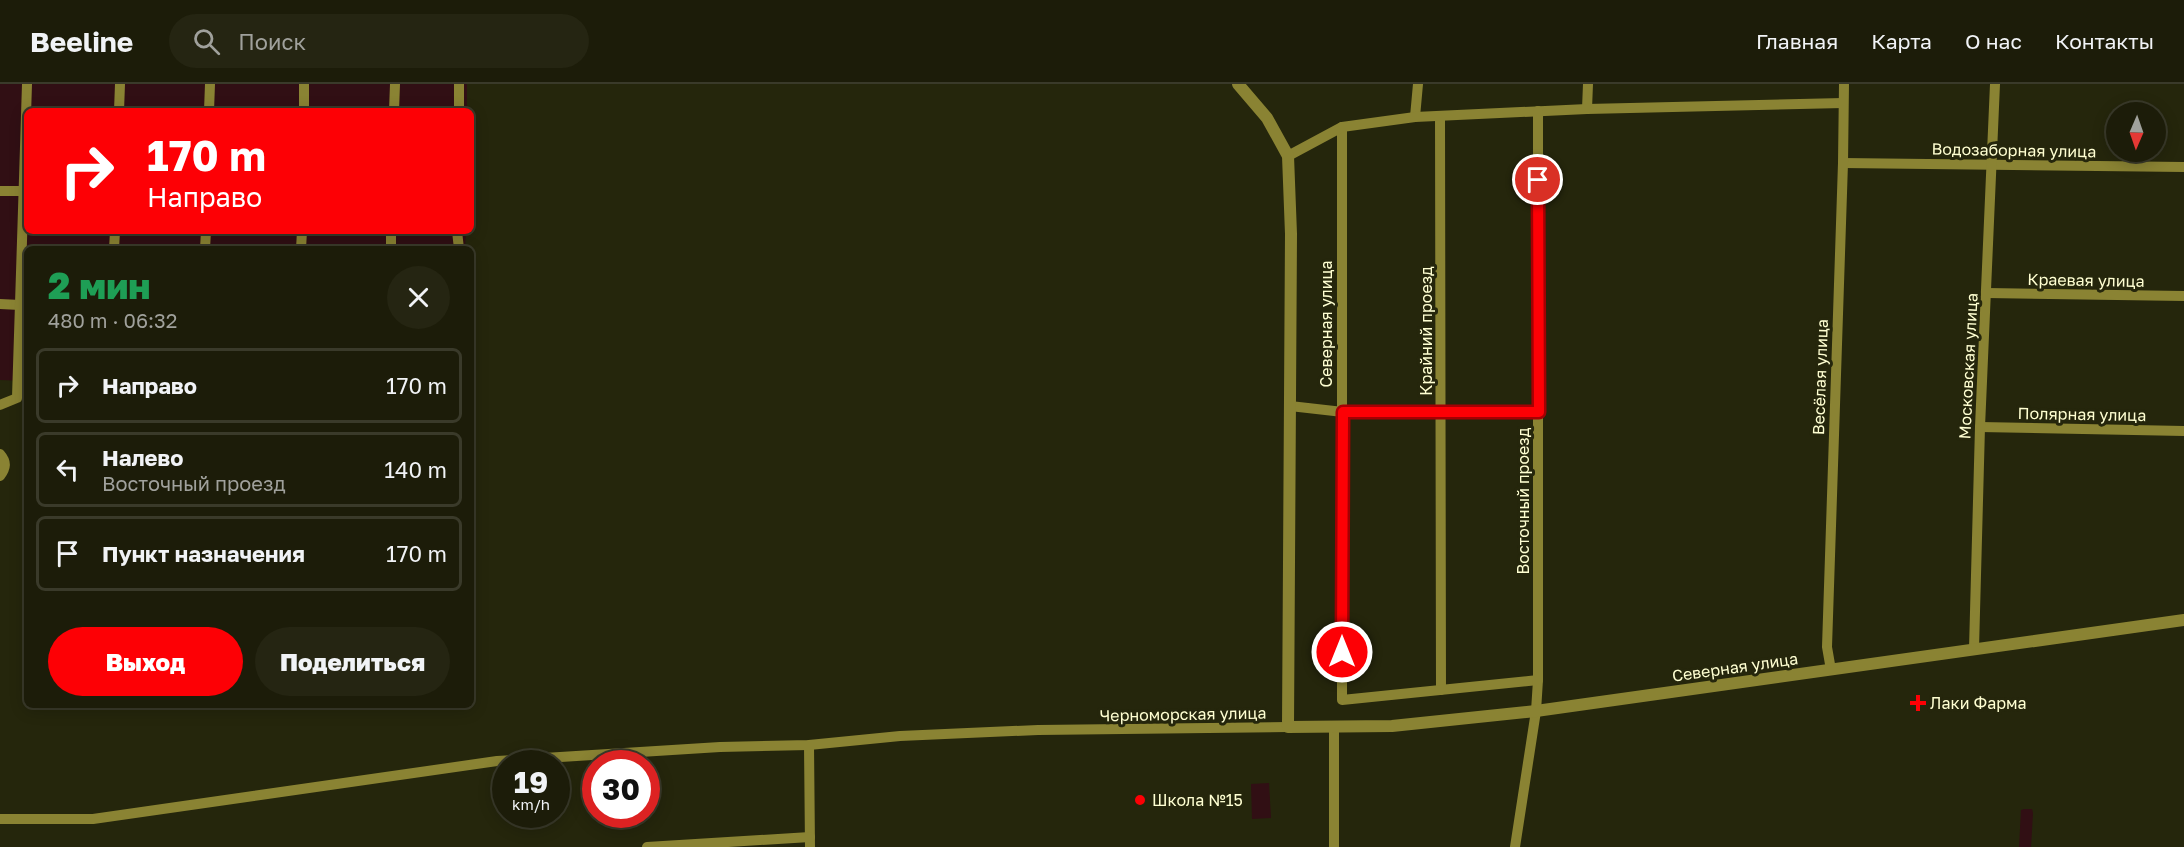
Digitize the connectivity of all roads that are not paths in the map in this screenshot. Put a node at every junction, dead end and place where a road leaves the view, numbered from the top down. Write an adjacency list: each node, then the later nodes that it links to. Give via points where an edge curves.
1 (27, 84): 13 (street)
2 (120, 84): 14 (street)
3 (210, 84): 15 (street)
4 (304, 84): 16 (street)
5 (395, 84): 17 (street)
6 (459, 84): 18 (street)
7 (1238, 84): 24 (street, via 1267,118)
8 (1418, 84): 22 (street)
9 (1588, 84): 19 (street)
10 (1844, 84): 12 (street, Весёлая улица)
11 (1995, 84): 26 (street, Московская улица)
12 (1843, 103): 19 (street); 25 (street, Весёлая улица)
13 (26, 108)
14 (119, 108)
15 (209, 108)
16 (304, 108)
17 (394, 108)
18 (459, 108)
19 (1587, 109): 20 (street)
20 (1538, 111): 21 (street); 37 (street, Восточный проезд)
21 (1440, 116): 22 (street); 38 (street, Крайний проезд)
22 (1415, 117): 23 (street)
23 (1342, 127): 24 (street); 36 (street, Северная улица)
24 (1288, 156): 35 (street)
25 (1843, 163): 26 (street, Водозаборная улица); 45 (street, Весёлая улица, via 1827,648)
26 (1992, 165): 27 (street, Водозаборная улица); 30 (street, Московская улица)
27 (2184, 167)
28 (0, 191): 29 (street)
29 (24, 191): 33 (street)
30 (1987, 293): 31 (street, Краевая улица); 39 (street, Московская улица)
31 (2184, 296)
32 (0, 304): 33 (street)
33 (20, 305): 34 (street, via 17,398)
34 (0, 405)
35 (1290, 406): 36 (street); 49 (street)
36 (1343, 412): 38 (street); 47 (street, Северная улица, via 1342,700)
37 (1539, 412): 38 (street); 46 (street, Восточный проезд)
38 (1441, 413): 47 (street, Крайний проезд)
39 (1980, 427): 40 (street, Полярная улица); 44 (street, Московская улица)
40 (2184, 431)
41 (0, 454): 42 (street, via 6,464)
42 (0, 476)
43 (2184, 620): 44 (street, Северная улица)
44 (1974, 649): 45 (street, Северная улица)
45 (1832, 670): 48 (street, Северная улица)
46 (1538, 680): 47 (street); 48 (street, Восточный проезд)
47 (1441, 690)
48 (1536, 711): 50 (street, Северная улица, via 1392,726); 56 (street, Восточный проезд)
49 (1288, 727): 50 (street, Северная улица); 51 (street, Черноморская улица, via 900,736)
50 (1334, 727): 55 (street)
51 (808, 745): 52 (street, Черноморская улица, via 497,761 93,819); 53 (street)
52 (0, 819)
53 (810, 842): 54 (street)
54 (646, 847)
55 (1334, 847)
56 (1515, 847)

